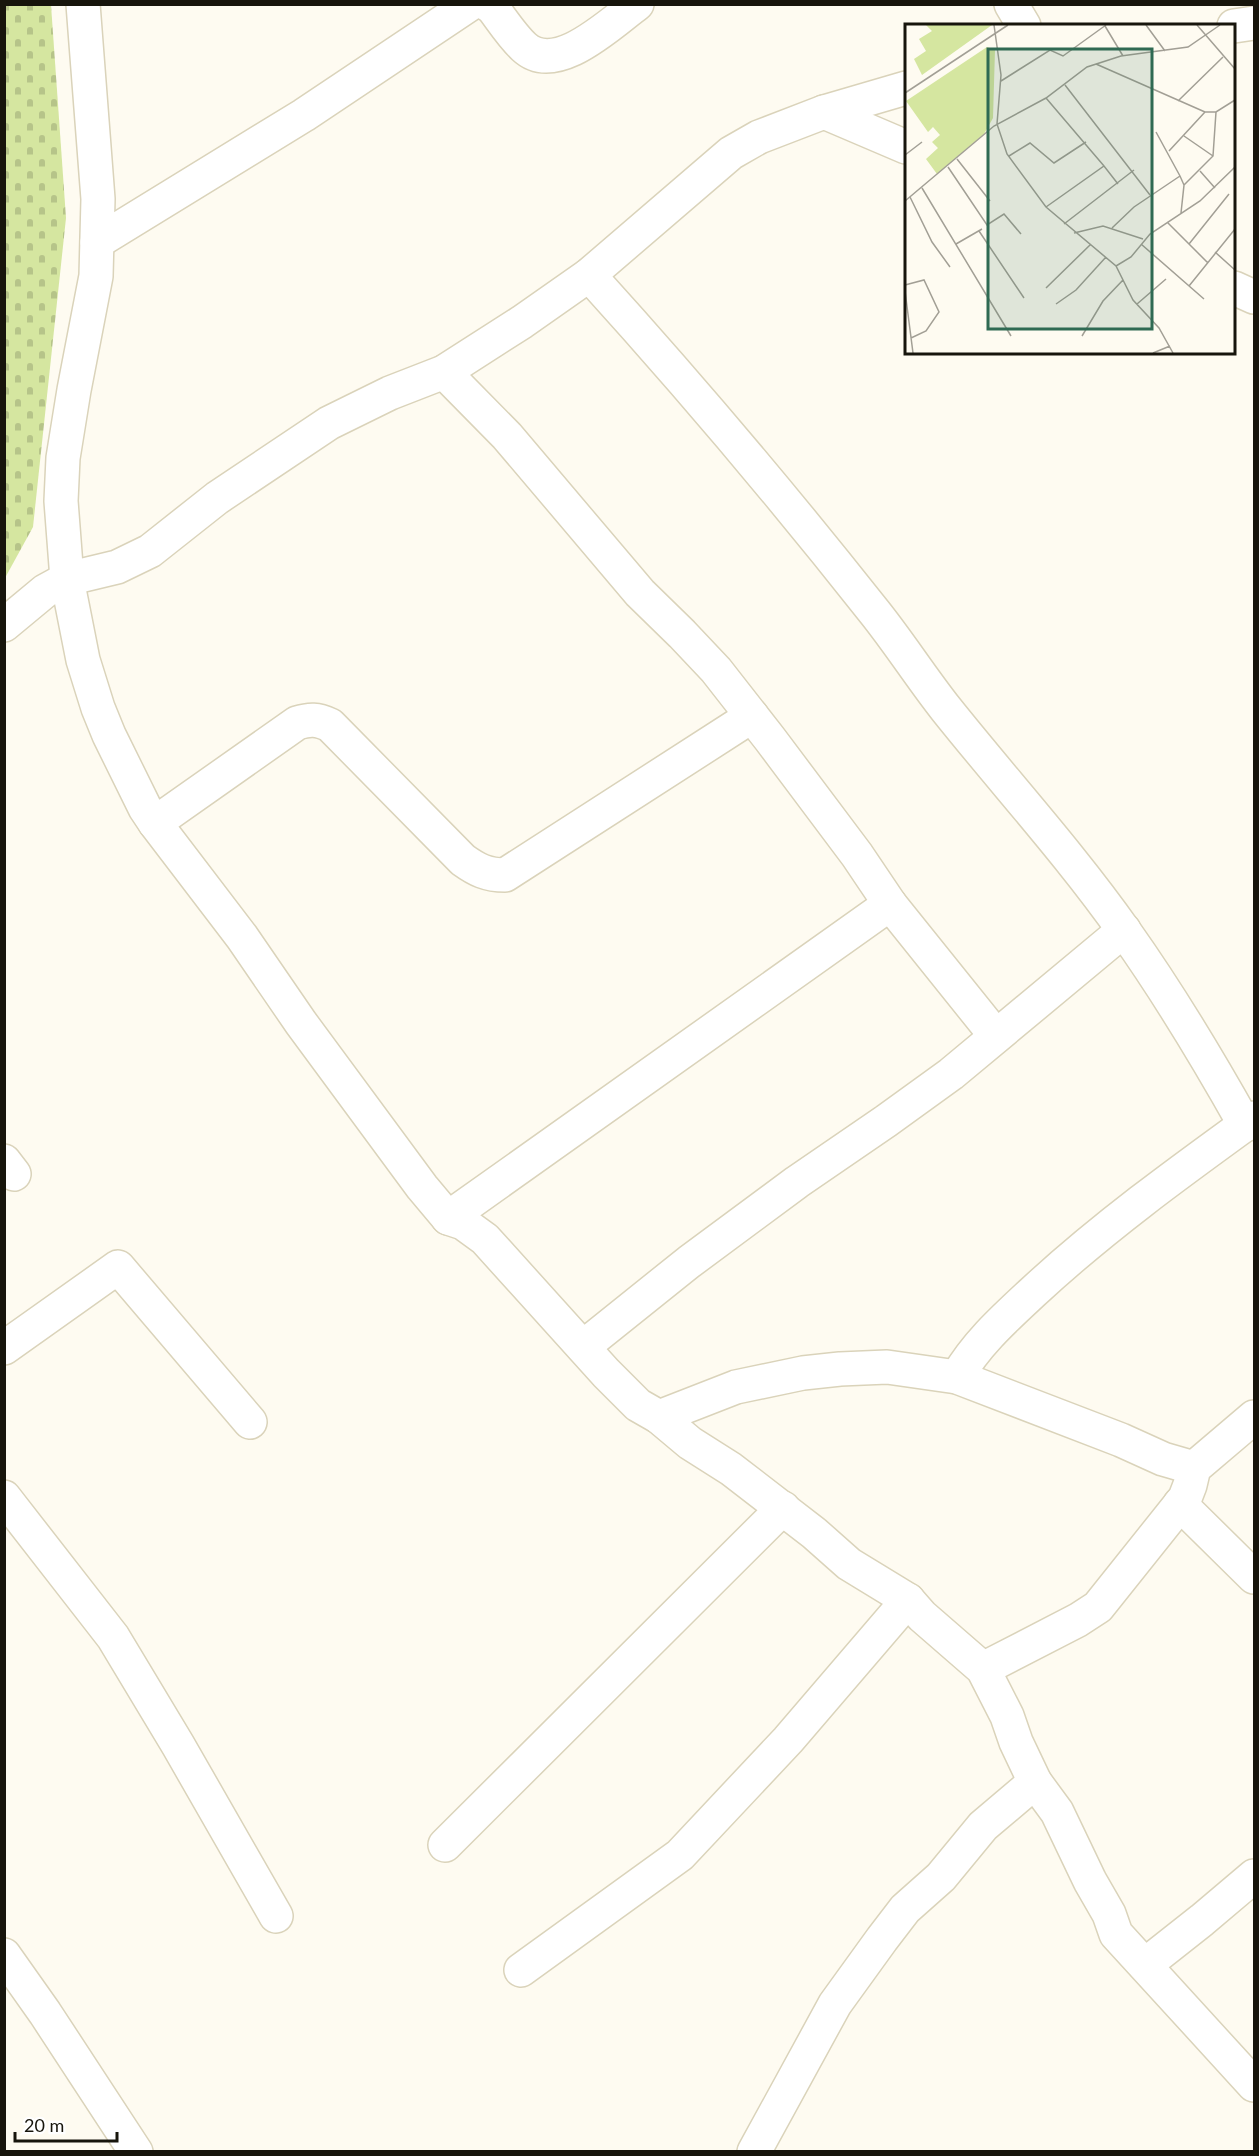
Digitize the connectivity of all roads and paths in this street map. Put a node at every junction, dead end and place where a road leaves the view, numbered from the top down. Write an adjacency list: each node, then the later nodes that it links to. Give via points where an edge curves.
1 (82, 4): 12 (street, via 98,199)
2 (470, 4): 12 (street, via 304,115)
3 (487, 4): 4 (street, via 524,47 556,56 573,50)
4 (637, 4)
5 (1011, 4): 7 (street)
6 (1254, 23): 8 (street)
7 (1023, 24)
8 (1235, 26)
9 (905, 88): 10 (street)
10 (824, 112): 11 (street); 13 (street, via 759,137 731,153)
11 (905, 147)
12 (97, 243): 17 (street, via 96,276 63,458 61,501)
13 (589, 275): 16 (street); 22 (street, via 731,435 808,529 945,708)
14 (1235, 289): 15 (street)
15 (1254, 297)
16 (444, 372): 17 (street, via 329,423 217,498 150,551 117,567); 19 (street, via 507,436 634,586 695,647)
17 (67, 579): 18 (street, via 45,591); 20 (street, via 83,660 98,708)
18 (4, 625)
19 (752, 716): 20 (street, via 505,875 480,872 462,860 330,725 320,720 297,723); 21 (street)
20 (155, 823): 25 (street)
21 (890, 904): 23 (street); 25 (street)
22 (1124, 930): 23 (street); 24 (street)
23 (996, 1036): 26 (street, via 923,1094 689,1262)
24 (1250, 1122): 28 (street, via 1123,1214 1054,1273 991,1331)
25 (448, 1218): 26 (street, via 463,1223 485,1239)
26 (583, 1347): 29 (street, via 638,1405)
27 (4, 1348): 31 (street, via 118,1268)
28 (957, 1377): 29 (street, via 887,1367 803,1373 736,1387); 32 (street)
29 (659, 1417): 35 (street)
30 (1254, 1417): 32 (street)
31 (250, 1422)
32 (1194, 1468): 34 (street, via 1191,1485)
33 (4, 1497): 42 (street, via 113,1637)
34 (1180, 1504): 36 (street); 38 (street, via 1098,1607)
35 (783, 1508): 37 (street, via 849,1564); 40 (street)
36 (1254, 1577)
37 (908, 1600): 38 (street); 45 (street, via 788,1740 680,1855)
38 (982, 1669): 39 (street)
39 (1035, 1782): 44 (street, via 1057,1812 1116,1934); 48 (street, via 984,1826 941,1877 905,1909 882,1939 835,2004)
40 (446, 1845)
41 (1254, 1876): 44 (street)
42 (276, 1916)
43 (4, 1955): 47 (street)
44 (1145, 1965): 46 (street)
45 (521, 1970)
46 (1254, 2085)
47 (136, 2151)
48 (754, 2151)

